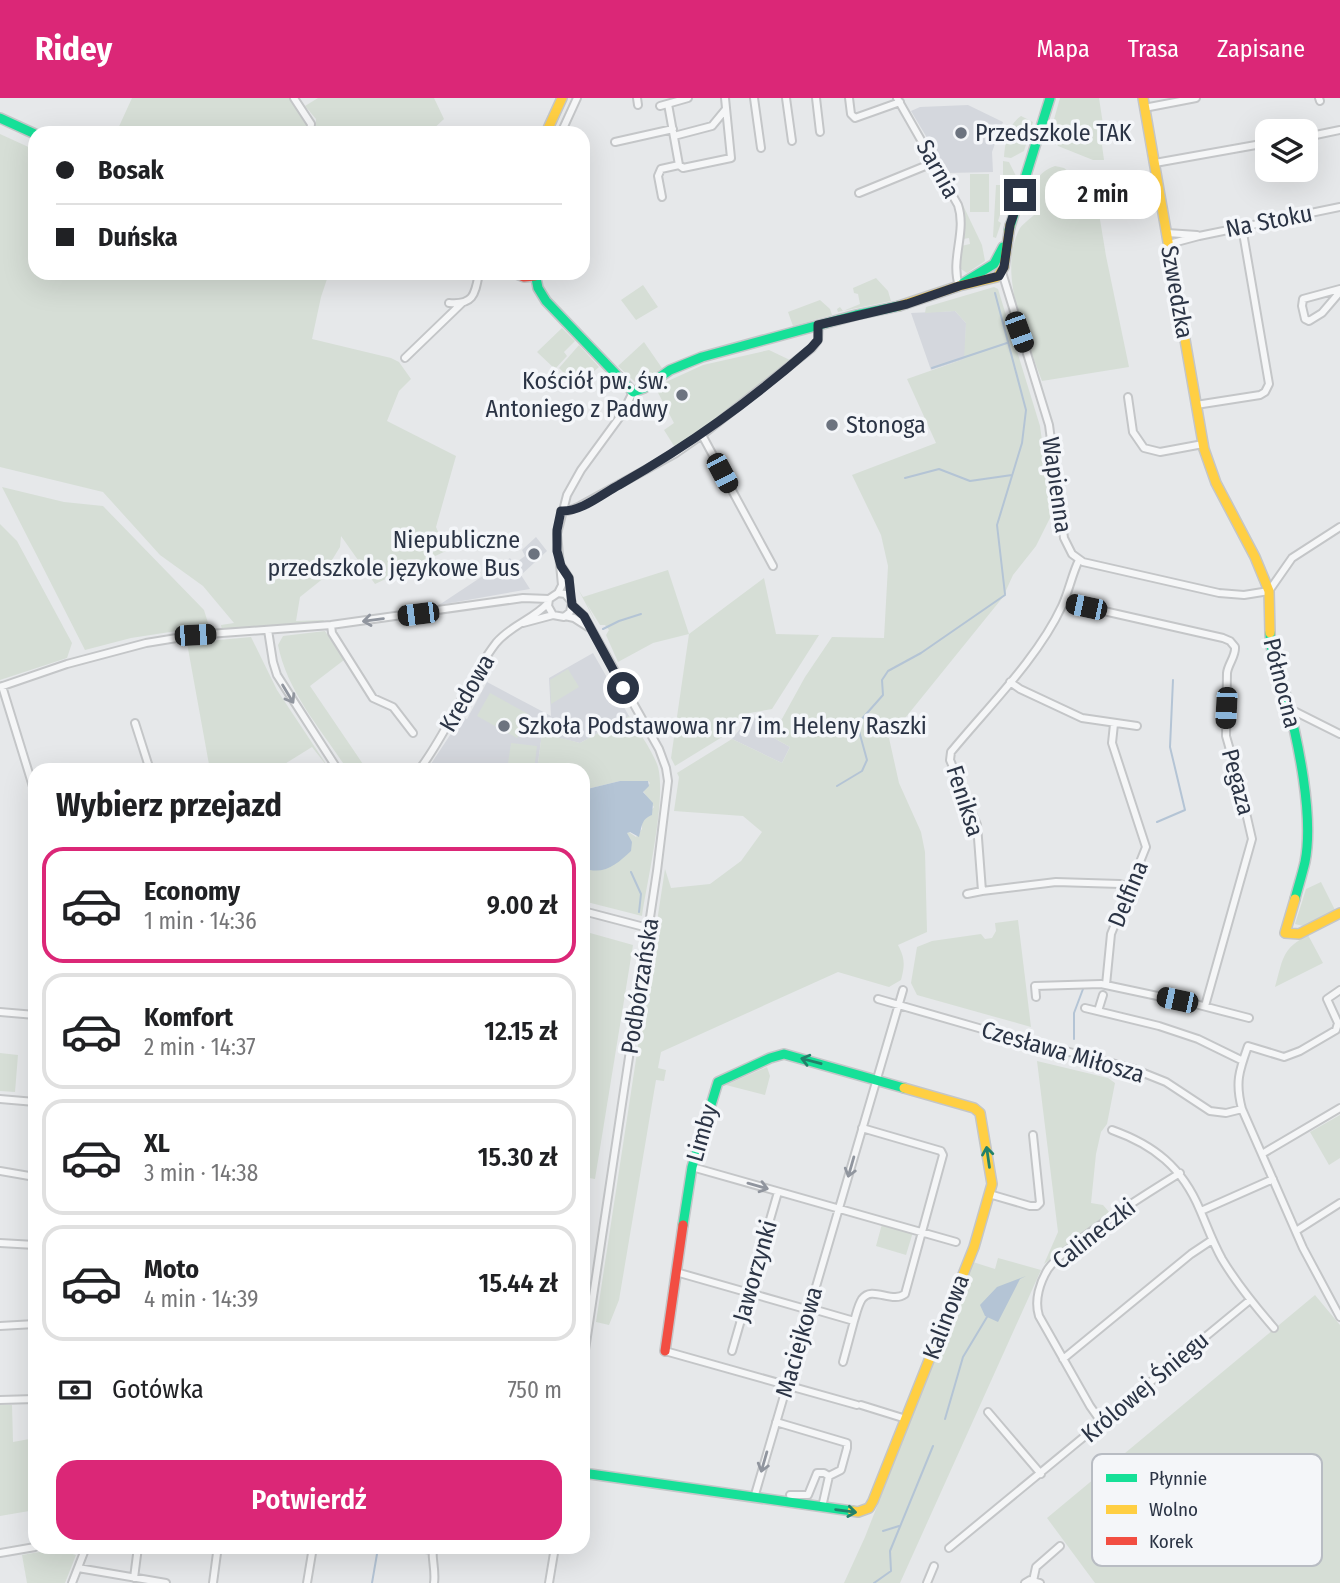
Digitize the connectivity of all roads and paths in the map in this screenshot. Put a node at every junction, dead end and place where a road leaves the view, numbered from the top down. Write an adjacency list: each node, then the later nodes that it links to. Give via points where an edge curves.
1 (295, 98): 18 (street)
2 (562, 98): 19 (street)
3 (577, 98): 20 (street)
4 (688, 98): 14 (street)
5 (724, 98): 16 (street)
6 (754, 98): 29 (street)
7 (786, 98): 26 (street)
8 (816, 98): 23 (street)
9 (849, 98): 12 (street, via 855,118)
10 (1050, 98): 36 (street)
11 (1196, 98): 13 (street)
12 (898, 99): 30 (street, Sarnia)
13 (1144, 103): 31 (street, Szwedzka)
14 (668, 104): 15 (street); 24 (street)
15 (660, 106)
16 (726, 109): 24 (street, via 712,126); 32 (street, via 731,158)
17 (0, 118): 22 (street)
18 (311, 126)
19 (549, 126)
20 (564, 126)
21 (1340, 130): 25 (street)
22 (28, 131)
23 (820, 132)
24 (673, 133): 27 (street); 32 (street)
25 (1318, 135)
26 (792, 141)
27 (615, 142)
28 (1255, 146): 31 (street)
29 (761, 148)
30 (935, 162): 33 (street); 45 (street, Sarnia, via 961,215 955,268)
31 (1155, 163): 38 (street, Szwedzka)
32 (679, 166): 34 (street, via 659,171)
33 (859, 193)
34 (662, 197)
35 (1340, 207): 37 (street, Na Stoku)
36 (1010, 225): 41 (street); 42 (street)
37 (1242, 227): 39 (street, Na Stoku); 53 (street, via 1269,384 1260,395)
38 (1167, 233): 39 (street, Na Stoku); 40 (street, Szwedzka)
39 (1199, 236): 40 (street, Na Stoku)
40 (1169, 244): 53 (street, Szwedzka)
41 (994, 264): 42 (street); 45 (street)
42 (1002, 272): 45 (street); 58 (street, Wapienna, via 1049,425 1064,538)
43 (478, 280): 48 (street, via 473,296)
44 (536, 280): 51 (street, via 546,301)
45 (959, 286): 49 (street, via 922,300)
46 (1340, 290): 46 (street, via 1303,299 1305,319 1317,317)
47 (449, 303): 48 (street)
48 (462, 303): 50 (street)
49 (818, 325): 51 (street, via 690,361); 54 (street, via 818,340 811,348)
50 (405, 358)
51 (633, 392): 56 (street, via 622,415 576,478)
52 (1128, 397): 55 (street, via 1133,432 1144,448 1160,452)
53 (1196, 405): 55 (street, Szwedzka)
54 (702, 435): 56 (street, via 580,506); 60 (street)
55 (1203, 444): 61 (street, Północna, via 1215,480)
56 (561, 511): 59 (street, via 556,534)
57 (1340, 527): 61 (street, via 1292,558)
58 (1079, 560): 61 (street, Wapienna, via 1219,593); 65 (street, Feniksa)
59 (561, 566): 62 (street); 64 (street, Podbórzańska, via 569,578)
60 (773, 566)
61 (1269, 591): 74 (street, Północna, via 1270,642)
62 (558, 593): 63 (street); 64 (street)
63 (549, 601): 66 (street); 68 (street, Kredowa); 69 (street, one-way to 69, via 523,598)
64 (571, 602): 67 (street); 70 (street, Podbórzańska)
65 (1064, 602): 72 (street, Feniksa); 97 (street, Pegaza, via 1223,638 1235,647 1227,673 1226,733 1251,843)
66 (553, 615): 67 (street); 68 (street, Kredowa)
67 (565, 616): 70 (street)
68 (521, 623): 82 (street, Kredowa, via 492,649)
69 (331, 625): 71 (street); 78 (street, via 373,698 393,706)
70 (589, 627): 89 (street, Podbórzańska, via 654,740 667,772)
71 (268, 630): 73 (street, via 146,643); 81 (street, one-way to 81, via 277,675)
72 (1010, 682): 76 (street, via 1076,716); 85 (street, Feniksa, via 950,754 977,825)
73 (1, 686): 83 (street)
74 (1289, 711): 79 (street); 88 (street, Północna, via 1304,777 1307,832 1305,862 1285,933 1299,934)
75 (135, 723): 80 (street)
76 (1114, 724): 77 (street); 84 (street, Delfina, via 1112,743 1146,847)
77 (1137, 726)
78 (413, 733)
79 (1340, 734)
80 (148, 763)
81 (334, 763)
82 (424, 763)
83 (28, 771)
84 (1131, 887): 85 (street, via 1056,882); 90 (street, Delfina, via 1111,934)
85 (982, 891): 86 (street)
86 (967, 894)
87 (590, 913): 89 (street)
88 (1340, 913)
89 (648, 928): 133 (street, Podbórzańska)
90 (1105, 985): 94 (street, via 1035,986); 97 (street)
91 (902, 990): 96 (street, Maciejkowa)
92 (1340, 990): 103 (street, via 1327,999 1338,1023 1332,1033 1284,1056 1248,1046)
93 (1103, 995): 99 (street)
94 (1036, 997)
95 (878, 999): 96 (street, Czesława Miłosza)
96 (898, 1005): 104 (street, Maciejkowa); 108 (street, Czesława Miłosza, via 1131,1068 1173,1086 1210,1111)
97 (1205, 1006): 102 (street)
98 (1085, 1008): 99 (street)
99 (1098, 1011): 103 (street, via 1178,1032)
100 (0, 1012): 101 (street)
101 (28, 1014)
102 (1249, 1018)
103 (1243, 1061): 108 (street, via 1237,1090)
104 (877, 1079): 109 (street, Maciejkowa); 113 (street, Limby, one-way to 113, via 781,1054 718,1082); 119 (street, Kalinowa, one-way to 104, via 992,1184 978,1110)
105 (0, 1099): 106 (street)
106 (28, 1101)
107 (1340, 1108): 112 (street)
108 (1242, 1109): 112 (street)
109 (862, 1128): 121 (street, Maciejkowa, one-way to 121); 124 (street, via 943,1153)
110 (1112, 1130): 115 (street, via 1146,1144)
111 (1033, 1135): 119 (street, via 1040,1203 1030,1206)
112 (1262, 1154): 117 (street)
113 (692, 1167): 118 (street, Jaworzynki, one-way to 118); 129 (street, Limby)
114 (0, 1171): 116 (street)
115 (1180, 1173): 122 (street); 141 (street, Calineczki, via 1106,1220 1048,1269 1037,1310)
116 (28, 1176)
117 (1273, 1179): 122 (street); 123 (street)
118 (778, 1192): 121 (street, Jaworzynki); 130 (street, Jaworzynki)
119 (989, 1194): 147 (street, Kalinowa, via 974,1247)
120 (1340, 1203): 123 (street)
121 (838, 1209): 124 (street, Jaworzynki); 132 (street, Maciejkowa)
122 (1201, 1211): 125 (street)
123 (1296, 1231): 134 (street)
124 (922, 1232): 126 (street, Jaworzynki); 135 (street, via 905,1294 894,1299 866,1295)
125 (1212, 1240): 131 (street); 141 (street)
126 (956, 1242)
127 (0, 1243): 128 (street)
128 (28, 1245)
129 (676, 1272): 130 (street); 139 (street, Limby)
130 (749, 1293): 132 (street); 140 (street, Jaworzynki)
131 (1250, 1300): 138 (street); 149 (street, Królowej Śniegu)
132 (809, 1309): 135 (street); 143 (street, Maciejkowa)
133 (590, 1316)
134 (1340, 1317)
135 (854, 1321): 142 (street)
136 (28, 1324): 137 (street)
137 (0, 1326)
138 (1274, 1328)
139 (665, 1351): 143 (street)
140 (732, 1351)
141 (1063, 1359): 149 (street, Calineczki)
142 (843, 1362)
143 (787, 1385): 147 (street); 148 (street, Maciejkowa)
144 (28, 1399): 145 (street)
145 (0, 1400)
146 (988, 1412): 151 (street)
147 (906, 1419): 155 (street, Kalinowa, one-way to 147, via 858,1512 869,1508)
148 (776, 1422): 152 (street, via 845,1441 841,1470); 154 (street, Maciejkowa, one-way to 154)
149 (1102, 1423): 151 (street, Królowej Śniegu)
150 (590, 1474): 154 (street)
151 (1041, 1474): 158 (street, Królowej Śniegu)
152 (830, 1476): 153 (street, via 817,1473 808,1495); 155 (street)
153 (790, 1495)
154 (754, 1498): 155 (street, Kalinowa)
155 (822, 1507)
156 (1060, 1546): 170 (street, via 1036,1567)
157 (28, 1548): 159 (street)
158 (949, 1548)
159 (0, 1553)
160 (83, 1554): 167 (street)
161 (137, 1554): 168 (street)
162 (217, 1554): 173 (street)
163 (312, 1554): 174 (street)
164 (434, 1554): 175 (street)
165 (554, 1554): 176 (street)
166 (934, 1566): 177 (street)
167 (78, 1568): 168 (street); 171 (street)
168 (134, 1578): 169 (street)
169 (147, 1582): 172 (street)
170 (1037, 1582): 178 (street)
171 (72, 1583)
172 (166, 1583)
173 (213, 1583)
174 (307, 1583)
175 (434, 1583)
176 (549, 1583)
177 (927, 1583)
178 (1025, 1583)

